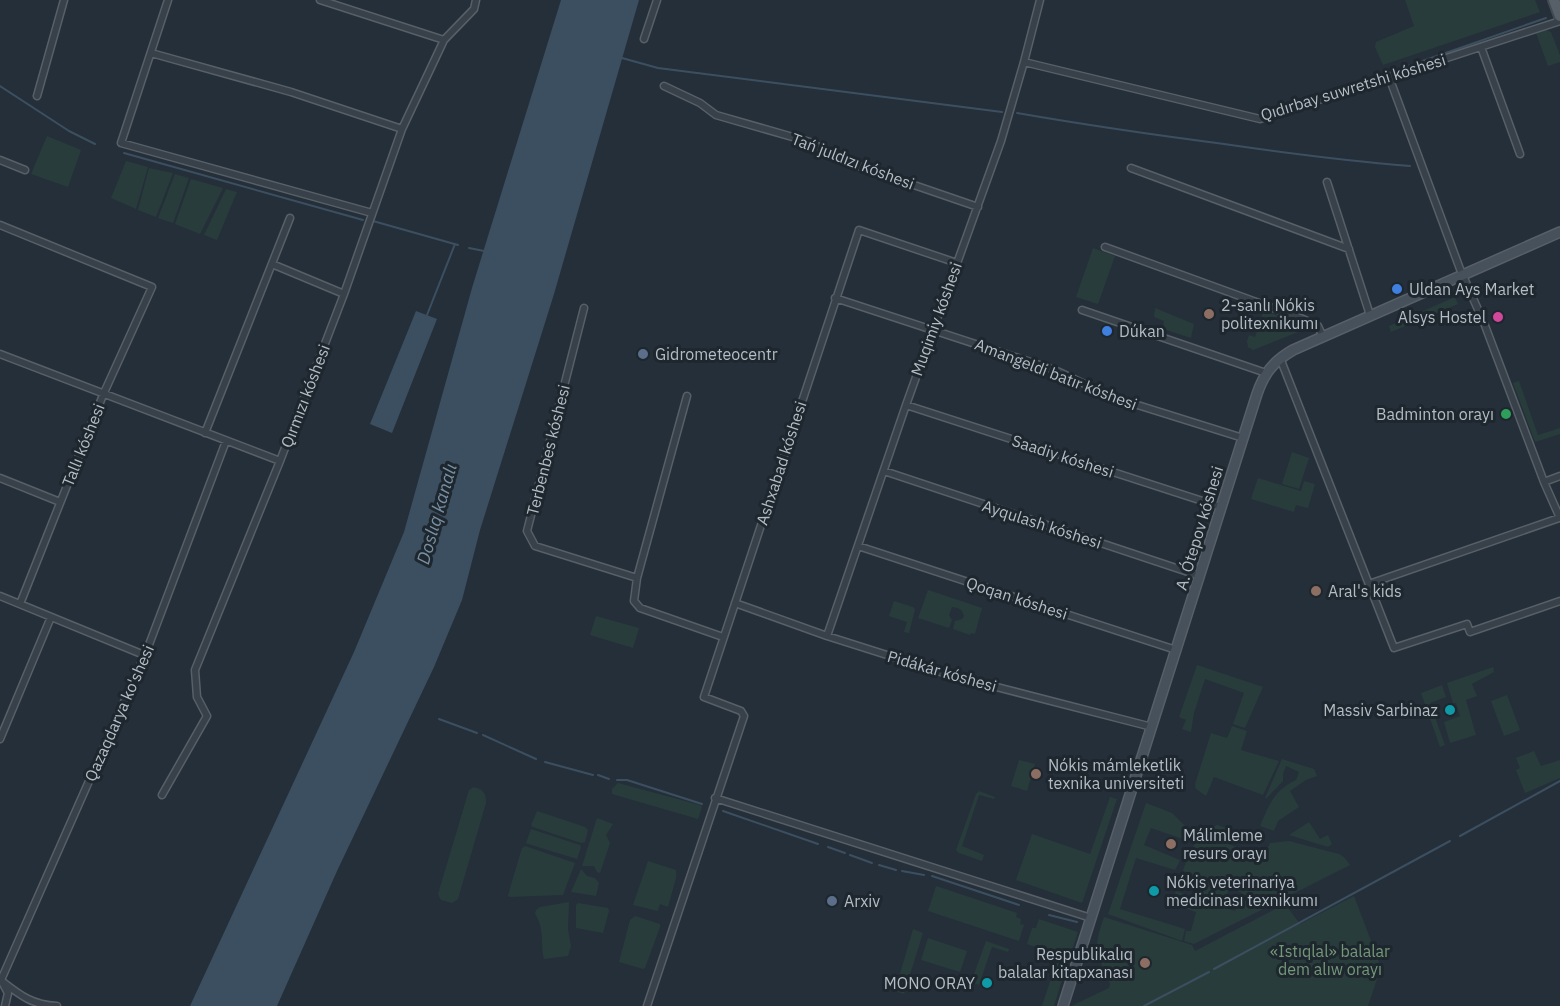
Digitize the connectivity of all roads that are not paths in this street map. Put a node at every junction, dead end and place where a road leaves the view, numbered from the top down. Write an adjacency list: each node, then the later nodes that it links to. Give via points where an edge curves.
1 (64, 0): 17 (street)
2 (168, 0): 13 (street)
3 (320, 0): 11 (street)
4 (477, 0): 11 (street, Qırmızı kóshesi, via 474,9)
5 (657, 0): 10 (street)
6 (1040, 0): 14 (street, Muqimiy kóshesi)
7 (1554, 0): 8 (main road)
8 (1560, 16)
9 (1560, 21): 12 (street, Qıdırbay suwretshi kóshesi)
10 (644, 39)
11 (444, 40): 18 (street, Qırmızı kóshesi)
12 (1481, 46): 15 (street, Qıdırbay suwretshi kóshesi); 19 (street)
13 (151, 53): 18 (street, via 291,92); 25 (street, via 121,143)
14 (1024, 62): 15 (street, Qıdırbay suwretshi kóshesi, via 1260,118); 24 (street, Muqimiy kóshesi)
15 (1389, 76): 33 (street)
16 (664, 86): 24 (street, Tań juldızı kóshesi, via 716,115 810,142 844,161)
17 (37, 96)
18 (402, 129): 25 (street, Qırmızı kóshesi)
19 (1520, 154)
20 (0, 160): 22 (street)
21 (1131, 168): 30 (street)
22 (25, 170)
23 (1327, 182): 30 (street)
24 (978, 207): 31 (street, Muqimiy kóshesi)
25 (372, 213): 34 (street, Qırmızı kóshesi)
26 (290, 218): 32 (street)
27 (0, 225): 44 (street, Tallı kóshesi, via 152,287)
28 (1560, 232): 33 (main road, A. Ótepov kóshesi)
29 (1105, 246): 40 (street, via 1303,319 1318,326)
30 (1349, 249): 38 (street)
31 (957, 263): 35 (street, Ashxabad kóshesi, via 859,230); 39 (street, Muqimiy kóshesi)
32 (272, 264): 34 (street); 47 (street)
33 (1462, 277): 38 (main road, A. Ótepov kóshesi); 54 (street, via 1506,378)
34 (344, 294): 50 (street, Qırmızı kóshesi)
35 (835, 298): 39 (street, Amangeldi batır kóshesi); 64 (street, Ashxabad kóshesi)
36 (584, 308): 60 (street, Terbenbes kóshesi, via 527,531 536,546)
37 (1082, 310): 43 (street)
38 (1370, 315): 40 (main road, A. Ótepov kóshesi)
39 (932, 329): 46 (street, Muqimiy kóshesi); 48 (street, Amangeldi batır kóshesi, via 1055,370 1112,397)
40 (1323, 337): 42 (main road, A. Ótepov kóshesi)
41 (0, 354): 44 (street)
42 (1280, 358): 43 (main road, A. Ótepov kóshesi); 61 (street)
43 (1266, 372): 48 (main road, A. Ótepov kóshesi)
44 (103, 395): 47 (street); 55 (street, Tallı kóshesi)
45 (687, 396): 60 (street)
46 (906, 405): 51 (street, Muqimiy kóshesi); 56 (street, Saadiy kóshesi)
47 (205, 433): 49 (street)
48 (1243, 438): 56 (main road, A. Ótepov kóshesi)
49 (226, 441): 50 (street); 70 (street, Qazaqdarya ko'shesi)
50 (280, 461): 74 (street, Qırmızı kóshesi, via 195,670 197,697 207,716)
51 (884, 471): 58 (street, Muqimiy kóshesi); 59 (street, Ayqulash kóshesi)
52 (1560, 476): 54 (street)
53 (0, 478): 55 (street)
54 (1544, 482): 57 (street)
55 (60, 502): 65 (street, Tallı kóshesi)
56 (1221, 507): 59 (main road, A. Ótepov kóshesi)
57 (1559, 518): 61 (street)
58 (858, 546): 67 (street, Muqimiy kóshesi); 69 (street, Qoqan kóshesi)
59 (1200, 576): 69 (main road, A. Ótepov kóshesi)
60 (637, 579): 68 (street, via 634,601 640,608)
61 (1369, 584): 63 (street, via 1394,648 1467,624 1470,632)
62 (0, 596): 65 (street)
63 (1560, 601)
64 (735, 603): 67 (street, Pidákár kóshesi); 68 (street, Ashxabad kóshesi)
65 (20, 604): 66 (street)
66 (51, 617): 70 (street); 71 (street)
67 (827, 636): 72 (street, Pidákár kóshesi, via 950,675)
68 (723, 637): 75 (street, Ashxabad kóshesi, via 704,698 739,710 744,716)
69 (1176, 650): 72 (main road, A. Ótepov kóshesi)
70 (144, 655): 77 (street, Qazaqdarya ko'shesi)
71 (4, 720): 73 (street)
72 (1152, 727): 76 (main road, A. Ótepov kóshesi)
73 (0, 739)
74 (162, 795)
75 (715, 798): 76 (street); 80 (street)
76 (1091, 918): 81 (main road, A. Ótepov kóshesi)
77 (0, 980): 78 (street, via 8,993); 79 (street, via 23,998)
78 (5, 1006)
79 (57, 1006)
80 (647, 1006)
81 (1063, 1006)

